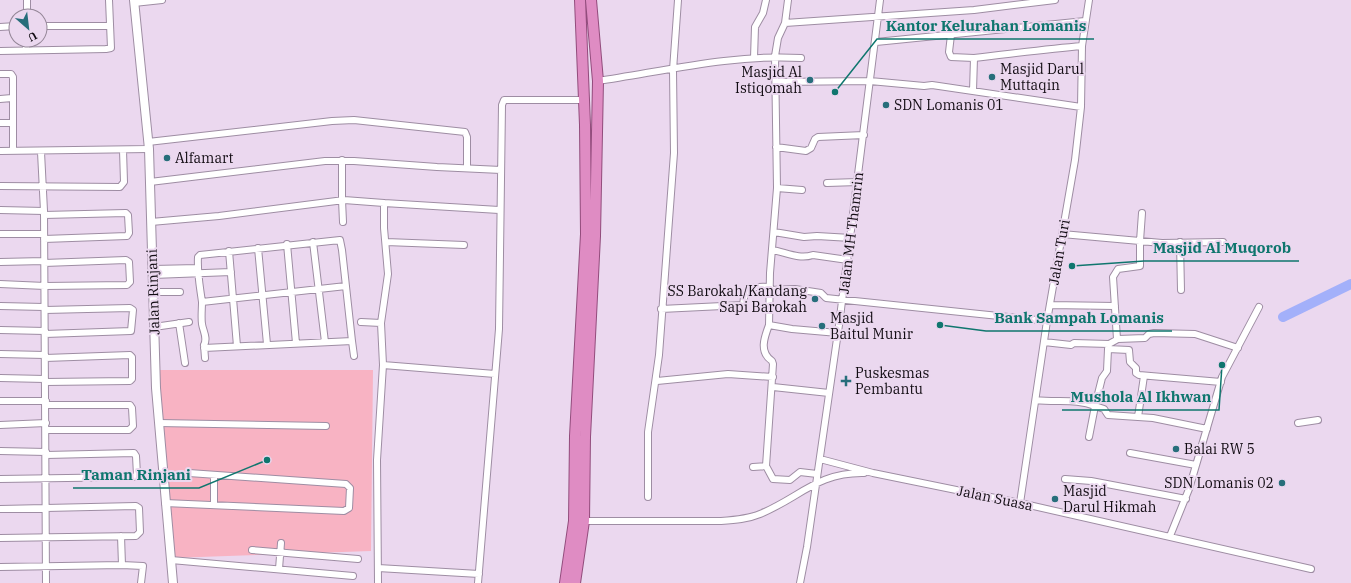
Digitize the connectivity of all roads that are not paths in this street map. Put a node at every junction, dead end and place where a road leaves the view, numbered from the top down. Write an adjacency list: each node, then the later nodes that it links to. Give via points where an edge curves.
1 (109, 0): 16 (street)
2 (162, 0): 11 (street)
3 (580, 0): 27 (highway)
4 (591, 0): 23 (highway)
5 (678, 0): 28 (street)
6 (766, 0): 24 (street, via 763,13 755,27)
7 (788, 0): 14 (street)
8 (880, 0): 12 (street, Jalan MH Thamrin)
9 (1055, 0): 12 (street)
10 (1089, 0): 13 (street, Jalan Turi)
11 (134, 2): 43 (street, Jalan Rinjani)
12 (878, 18): 14 (street); 18 (street, Jalan MH Thamrin)
13 (1085, 21): 17 (street); 19 (street, Jalan Turi)
14 (785, 23): 22 (street, via 778,38)
15 (48, 26): 16 (street)
16 (110, 26): 20 (street, via 112,46 106,49)
17 (951, 35): 18 (street); 26 (street, via 951,57)
18 (876, 42): 31 (street, Jalan MH Thamrin)
19 (1082, 46): 26 (street); 37 (street, Jalan Turi)
20 (26, 50): 21 (street)
21 (0, 51)
22 (775, 56): 24 (street); 25 (street); 32 (street)
23 (597, 57): 27 (highway); 30 (highway)
24 (754, 58): 28 (street)
25 (800, 58)
26 (974, 58): 33 (street)
27 (584, 60): 36 (highway)
28 (673, 70): 30 (street); 106 (street, via 674,153)
29 (0, 74): 35 (street, via 9,73 13,76)
30 (598, 81): 40 (highway)
31 (870, 81): 32 (street); 33 (street, via 932,85); 42 (street, Jalan MH Thamrin)
32 (776, 82): 44 (street)
33 (973, 92): 37 (street)
34 (0, 98): 35 (street)
35 (12, 98): 39 (street)
36 (585, 100): 41 (highway); 51 (street, via 504,100 501,109)
37 (1081, 107): 69 (street, Jalan Turi)
38 (0, 123): 39 (street)
39 (13, 123): 47 (street)
40 (597, 124): 41 (highway); 114 (highway, via 595,236)
41 (585, 125): 114 (highway)
42 (864, 135): 44 (street, via 818,137 812,148 806,151); 53 (street, Jalan MH Thamrin)
43 (148, 145): 45 (street); 50 (street, via 325,121 354,120 465,132); 52 (street, Jalan Rinjani)
44 (776, 147): 57 (street)
45 (123, 150): 48 (street); 56 (street, via 123,186)
46 (0, 151): 47 (street)
47 (13, 151): 48 (street)
48 (41, 152): 56 (street)
49 (342, 160): 50 (street); 52 (street); 59 (street)
50 (466, 168): 51 (street)
51 (501, 170): 62 (street)
52 (150, 182): 65 (street, Jalan Rinjani)
53 (858, 182): 54 (street); 71 (street, Jalan MH Thamrin)
54 (827, 183)
55 (0, 186): 56 (street)
56 (42, 188): 63 (street)
57 (777, 188): 58 (street); 67 (street)
58 (802, 190)
59 (342, 200): 60 (street); 65 (street); 66 (street)
60 (384, 203): 62 (street); 74 (street)
61 (0, 210): 63 (street)
62 (499, 210): 134 (street, via 500,298)
63 (44, 213): 70 (street); 70 (street, via 126,213 129,233 127,236)
64 (1142, 213): 72 (street)
65 (151, 222): 86 (street, Jalan Rinjani)
66 (343, 222)
67 (774, 232): 71 (street, via 804,237); 80 (street)
68 (0, 234): 70 (street)
69 (1062, 234): 72 (street); 101 (street, Jalan Turi)
70 (44, 237): 84 (street)
71 (851, 238): 82 (street, Jalan MH Thamrin)
72 (1140, 241): 75 (street); 103 (street, via 1140,266 1118,269 1114,272)
73 (313, 242): 77 (street); 90 (street, via 340,240); 92 (street)
74 (386, 242): 78 (street); 111 (street, via 388,274)
75 (1180, 242): 76 (street); 93 (street)
76 (1224, 242)
77 (286, 244): 79 (street); 96 (street)
78 (464, 245)
79 (258, 248): 81 (street); 97 (street)
80 (772, 250): 82 (street, via 790,255); 91 (street)
81 (229, 251): 85 (street, via 200,255); 87 (street)
82 (848, 260): 99 (street, Jalan MH Thamrin)
83 (0, 262): 84 (street)
84 (44, 262): 89 (street); 89 (street, via 126,260 129,263 130,281 127,285)
85 (198, 271): 86 (street); 87 (street); 100 (street)
86 (153, 272): 94 (street, Jalan Rinjani)
87 (231, 272): 98 (street)
88 (0, 284): 89 (street)
89 (44, 286): 105 (street)
90 (346, 286): 92 (street); 119 (street)
91 (769, 288): 99 (street, via 821,293 826,298); 106 (street, via 750,289 743,297 743,305); 112 (street)
92 (318, 290): 96 (street); 120 (street)
93 (1181, 290)
94 (154, 292): 95 (street); 113 (street, Jalan Rinjani)
95 (180, 292)
96 (291, 293): 97 (street); 122 (street)
97 (262, 296): 98 (street); 123 (street)
98 (233, 298): 100 (street); 124 (street)
99 (843, 299): 109 (street); 117 (street, Jalan MH Thamrin)
100 (202, 302): 125 (street)
101 (1050, 305): 103 (street); 109 (street, Jalan Turi)
102 (0, 306): 105 (street)
103 (1115, 306): 118 (street)
104 (1259, 307): 127 (street)
105 (45, 309): 116 (street); 116 (street, via 132,310 131,331)
106 (661, 309): 139 (street)
107 (189, 322): 110 (street)
108 (361, 322): 111 (street)
109 (1048, 322): 121 (street, Jalan Turi)
110 (179, 323): 113 (street); 132 (street)
111 (381, 324): 133 (street)
112 (769, 325): 117 (street); 136 (street, via 763,350 772,361)
113 (154, 327): 150 (street, Jalan Rinjani)
114 (586, 329): 179 (highway, via 575,436)
115 (0, 330): 116 (street)
116 (45, 332): 130 (street)
117 (838, 333): 142 (street, Jalan MH Thamrin)
118 (1117, 339): 126 (street); 127 (street, via 1145,338 1154,333 1188,334)
119 (352, 341): 120 (street); 129 (street)
120 (325, 342): 122 (street)
121 (1044, 342): 126 (street); 143 (street, Jalan Turi)
122 (296, 343): 123 (street)
123 (267, 344): 124 (street)
124 (237, 346): 125 (street)
125 (204, 347): 131 (street)
126 (1109, 347): 135 (street, via 1129,350 1131,365 1136,368 1137,374); 146 (street, via 1107,371 1102,378)
127 (1238, 348): 140 (street)
128 (0, 354): 130 (street)
129 (354, 356)
130 (45, 357): 138 (street); 138 (street, via 132,357 130,381)
131 (205, 358)
132 (185, 363)
133 (383, 365): 134 (street); 192 (street, via 377,460)
134 (495, 374): 195 (street)
135 (1144, 376): 140 (street); 147 (street)
136 (773, 377): 139 (street, via 728,374); 141 (street)
137 (0, 378): 138 (street)
138 (45, 380): 145 (street)
139 (656, 381): 172 (street, via 648,432)
140 (1221, 382): 155 (street)
141 (773, 387): 142 (street); 162 (street)
142 (829, 393): 160 (street, Jalan MH Thamrin)
143 (1036, 400): 146 (street, via 1079,401); 175 (street, Jalan Turi)
144 (0, 402): 145 (street)
145 (46, 403): 149 (street); 154 (street, via 130,405 133,426 129,430)
146 (1095, 406): 147 (street, via 1104,408 1108,415); 156 (street)
147 (1138, 417): 155 (street)
148 (1318, 420): 151 (street)
149 (46, 423): 152 (street); 154 (street)
150 (159, 423): 153 (street); 174 (street, Jalan Rinjani)
151 (1298, 423)
152 (0, 425)
153 (326, 426)
154 (46, 430): 158 (street)
155 (1207, 430): 161 (street)
156 (1088, 438)
157 (0, 451): 158 (street)
158 (46, 453): 170 (street); 170 (street, via 134,453 137,475)
159 (1130, 453): 161 (street)
160 (820, 459): 165 (street, Jalan Suasa); 166 (street, Jalan MH Thamrin)
161 (1196, 465): 173 (street)
162 (766, 466): 163 (street); 166 (street, via 773,479 790,480 802,472)
163 (753, 467)
164 (188, 473): 167 (street)
165 (873, 473): 171 (street, via 844,474); 175 (street, Jalan Suasa)
166 (817, 474): 171 (street, Jalan MH Thamrin)
167 (214, 475): 176 (street); 176 (street, via 346,484 350,488 349,508 344,511)
168 (0, 479): 170 (street)
169 (1065, 479): 173 (street, via 1091,481)
170 (46, 480): 178 (street)
171 (816, 482): 179 (street, via 762,513 739,520); 204 (street, Jalan MH Thamrin)
172 (648, 497)
173 (1186, 499): 181 (street)
174 (165, 503): 176 (street); 188 (street, Jalan Rinjani)
175 (1020, 503): 181 (street, Jalan Suasa)
176 (214, 504)
177 (0, 509): 178 (street)
178 (47, 509): 180 (street, via 138,507 140,535); 183 (street)
179 (579, 521): 202 (highway); 203 (highway)
180 (121, 536): 183 (street); 189 (street)
181 (1170, 536): 194 (street, Jalan Suasa)
182 (0, 538): 183 (street)
183 (47, 538): 190 (street)
184 (281, 543): 186 (street)
185 (252, 550): 186 (street)
186 (281, 552): 187 (street); 193 (street)
187 (358, 559)
188 (172, 561): 193 (street, via 213,562); 199 (street, Jalan Rinjani)
189 (122, 564): 190 (street); 198 (street, via 143,566)
190 (47, 566): 191 (street); 197 (street)
191 (0, 567)
192 (378, 568): 195 (street); 200 (street)
193 (279, 569): 196 (street)
194 (1311, 569)
195 (479, 574): 201 (street)
196 (353, 576)
197 (46, 583)
198 (142, 583)
199 (173, 583)
200 (378, 583)
201 (478, 583)
202 (564, 583)
203 (574, 583)
204 (800, 583)

